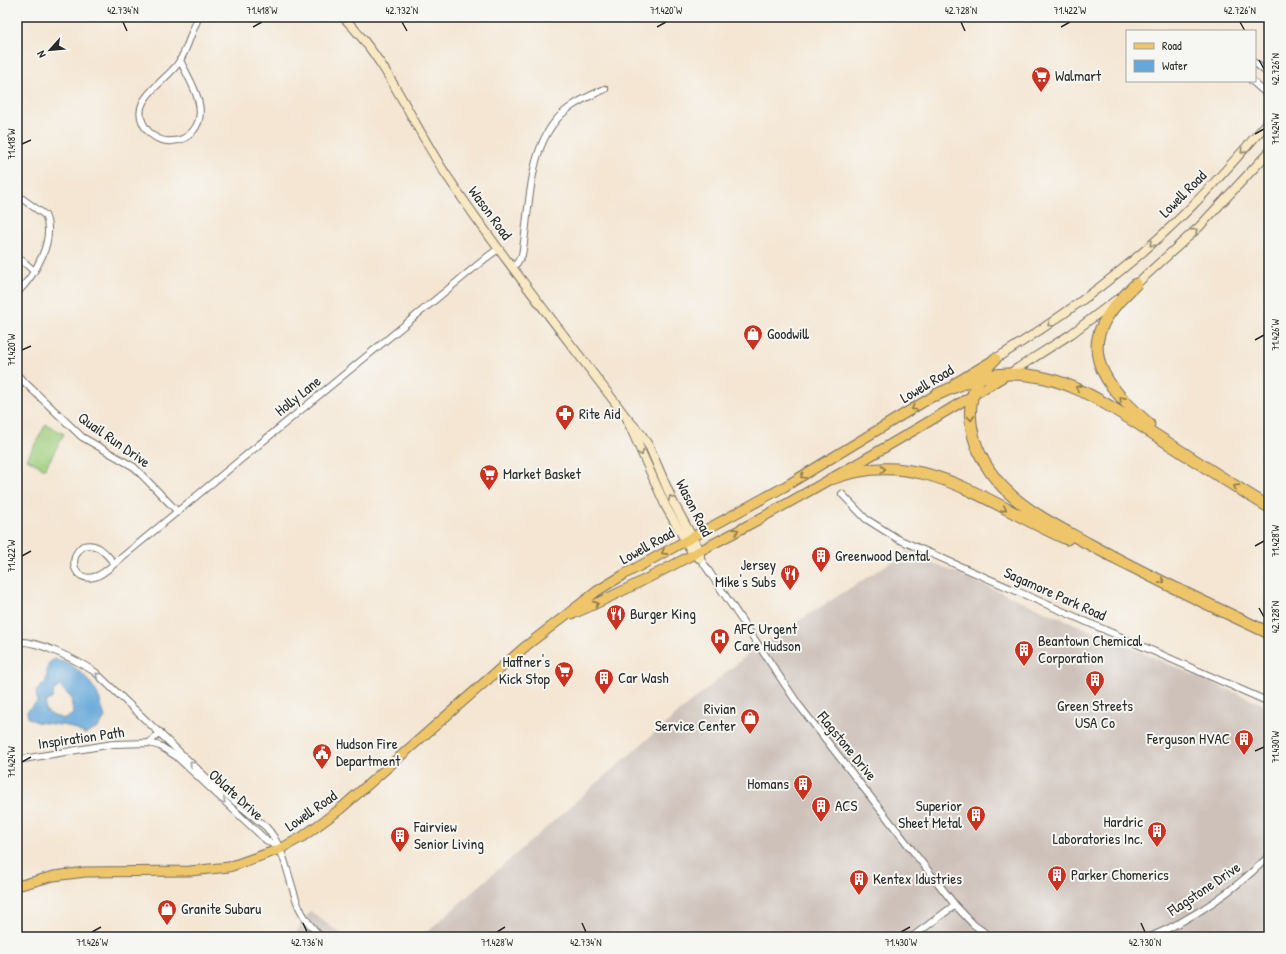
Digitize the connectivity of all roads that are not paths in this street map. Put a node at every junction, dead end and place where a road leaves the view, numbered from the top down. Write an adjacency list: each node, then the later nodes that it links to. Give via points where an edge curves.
1 (199, 17): 3 (street)
2 (343, 17): 12 (main road, Wason Road, via 379,61 427,145)
3 (180, 60): 3 (street, via 149,92 142,104 145,127 151,134 165,141 184,138 195,129 199,119 199,104)
4 (1256, 64): 5 (street)
5 (1269, 74)
6 (1253, 82): 8 (street)
7 (604, 89): 14 (street, via 571,106 543,140 535,164 522,255)
8 (1269, 96)
9 (1269, 121): 18 (main road, Lowell Road, one-way to 18, via 1197,201 1141,254 1067,312)
10 (1269, 152): 16 (main road, Lowell Road, one-way to 10, via 1199,227)
11 (17, 195): 15 (street, via 40,210 48,221 48,235)
12 (498, 249): 14 (main road, Wason Road); 28 (street, Holly Lane)
13 (17, 256): 15 (street)
14 (512, 268): 29 (main road, Wason Road, via 650,448)
15 (34, 271): 17 (street)
16 (1136, 284): 19 (main road, Lowell Road, via 1071,334); 24 (highway, one-way to 16, via 1124,401 1106,378 1098,361 1098,340 1103,324)
17 (17, 293)
18 (995, 359): 21 (highway); 22 (main road, Lowell Road)
19 (1010, 374): 21 (highway); 23 (main road, Lowell Road); 24 (highway, one-way to 19, via 1079,388 1045,378)
20 (17, 375): 28 (street, Quail Run Drive, via 82,437 138,470)
21 (978, 379): 22 (highway); 23 (highway)
22 (936, 395): 29 (main road, Lowell Road, one-way to 29, via 805,475)
23 (972, 396): 25 (main road, Lowell Road); 32 (highway, one-way to 32, via 971,416 975,443 987,467 1004,489 1037,515)
24 (1183, 453): 27 (highway, one-way to 24)
25 (831, 480): 30 (main road, Lowell Road, one-way to 25); 32 (highway, one-way to 32, via 855,472 882,468 929,474 951,482 1050,532)
26 (842, 494): 36 (street, Sagamore Park Road, via 866,519 898,539)
27 (1269, 507)
28 (178, 512): 31 (street, Holly Lane)
29 (689, 539): 30 (main road, Wason Road); 33 (main road, Lowell Road, one-way to 33, via 610,582)
30 (697, 554): 33 (main road, Lowell Road, one-way to 30); 43 (street, Flagstone Drive, via 798,704)
31 (114, 563): 31 (street, Holly Lane, via 90,578 80,575 74,560 75,554 83,546 94,545)
32 (1127, 564): 34 (highway, one-way to 34)
33 (560, 619): 40 (main road, Lowell Road, via 339,810 314,829)
34 (1269, 633)
35 (17, 642): 37 (street, Oblate Drive, one-way to 35, via 95,672 74,658)
36 (1269, 702)
37 (160, 732): 38 (street); 40 (street, Oblate Drive, one-way to 37, via 274,835 266,827 210,781)
38 (149, 743): 39 (street, Inspiration Path, via 113,744); 40 (street, Oblate Drive, one-way to 40, via 160,746 176,756 266,840)
39 (17, 760)
40 (280, 848): 42 (main road, Lowell Road, via 229,867 190,871 85,872 54,876); 44 (street, via 299,907 308,924)
41 (1269, 856): 47 (street, Flagstone Drive, via 1215,901 1185,920)
42 (17, 886)
43 (955, 905): 45 (street); 46 (street, Flagstone Drive, via 974,925)
44 (321, 937)
45 (912, 937)
46 (991, 937)
47 (1150, 937)

